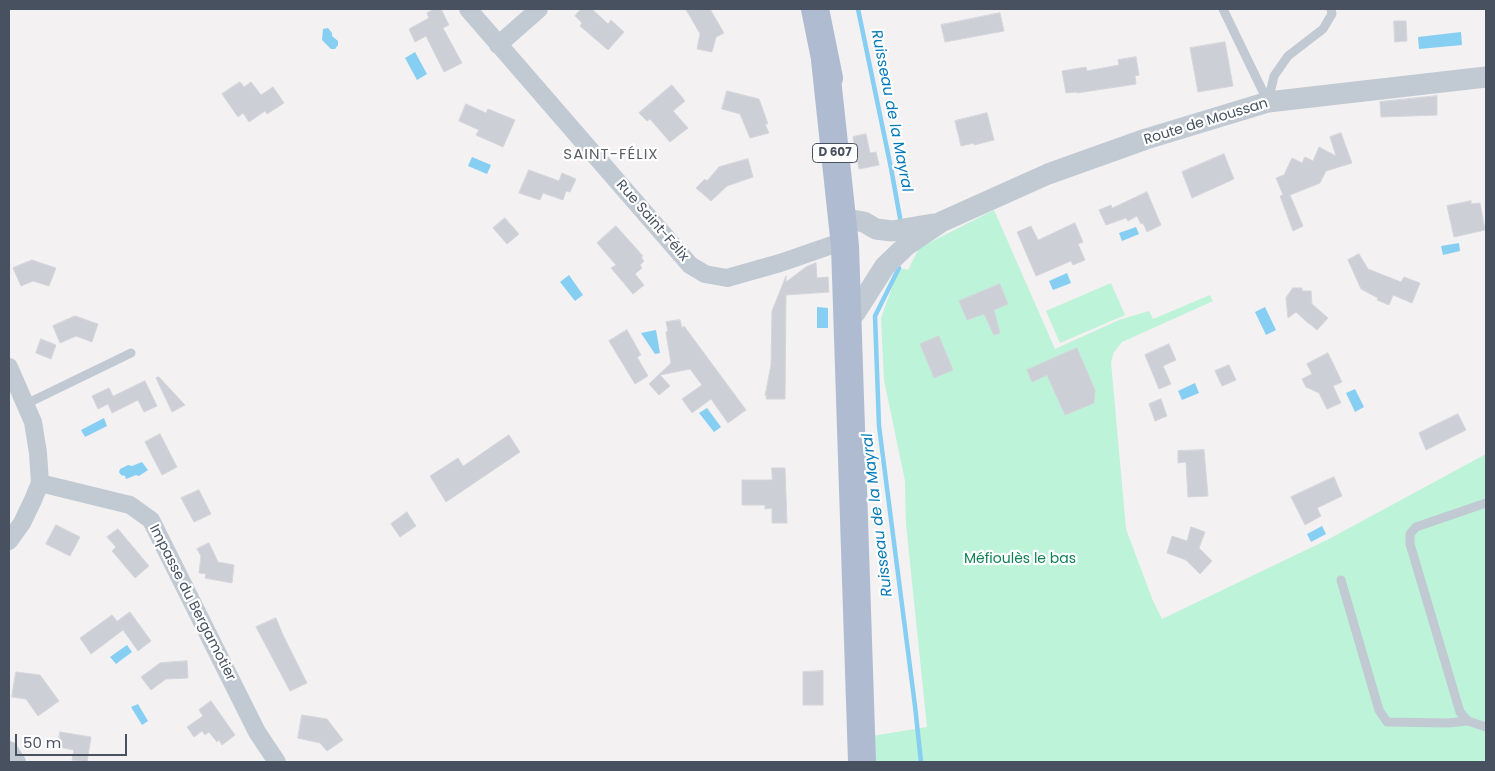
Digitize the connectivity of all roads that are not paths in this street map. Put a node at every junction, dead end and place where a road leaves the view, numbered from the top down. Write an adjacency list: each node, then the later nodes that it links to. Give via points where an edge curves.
1 (468, 9): 6 (street, Rue Saint-Félix)
2 (539, 9): 6 (street)
3 (816, 9): 7 (main road, D 607)
4 (1222, 9): 9 (lane)
5 (1331, 9): 9 (lane, via 1332,14 1323,29 1288,56 1278,70)
6 (498, 45): 12 (street, Rue Saint-Félix, via 690,265 705,274 727,278 832,245)
7 (825, 60): 10 (main road, D 607, via 845,159); 12 (main road, D 607)
8 (1486, 78): 9 (street, Route de Moussan)
9 (1268, 102): 11 (street, Route de Moussan, via 1048,174)
10 (852, 220): 11 (street, via 892,231); 13 (main road, D 607, via 856,254)
11 (941, 222): 13 (street, via 907,245 885,266)
12 (845, 246): 17 (main road, D 607)
13 (855, 313): 17 (main road, D 607)
14 (131, 353): 16 (lane)
15 (9, 367): 16 (street)
16 (26, 404): 18 (street, via 33,422)
17 (851, 424): 27 (main road, D 607)
18 (40, 483): 20 (street, via 22,523); 26 (street, Impasse du Bergamotier, via 130,506 151,520 257,732)
19 (1486, 503): 22 (lane, via 1416,526 1410,534 1410,544 1460,712)
20 (9, 541)
21 (1341, 580): 22 (lane, via 1379,710 1387,722)
22 (1468, 721): 23 (lane)
23 (1486, 726)
24 (9, 750): 25 (street)
25 (18, 762)
26 (277, 762)
27 (862, 762)

